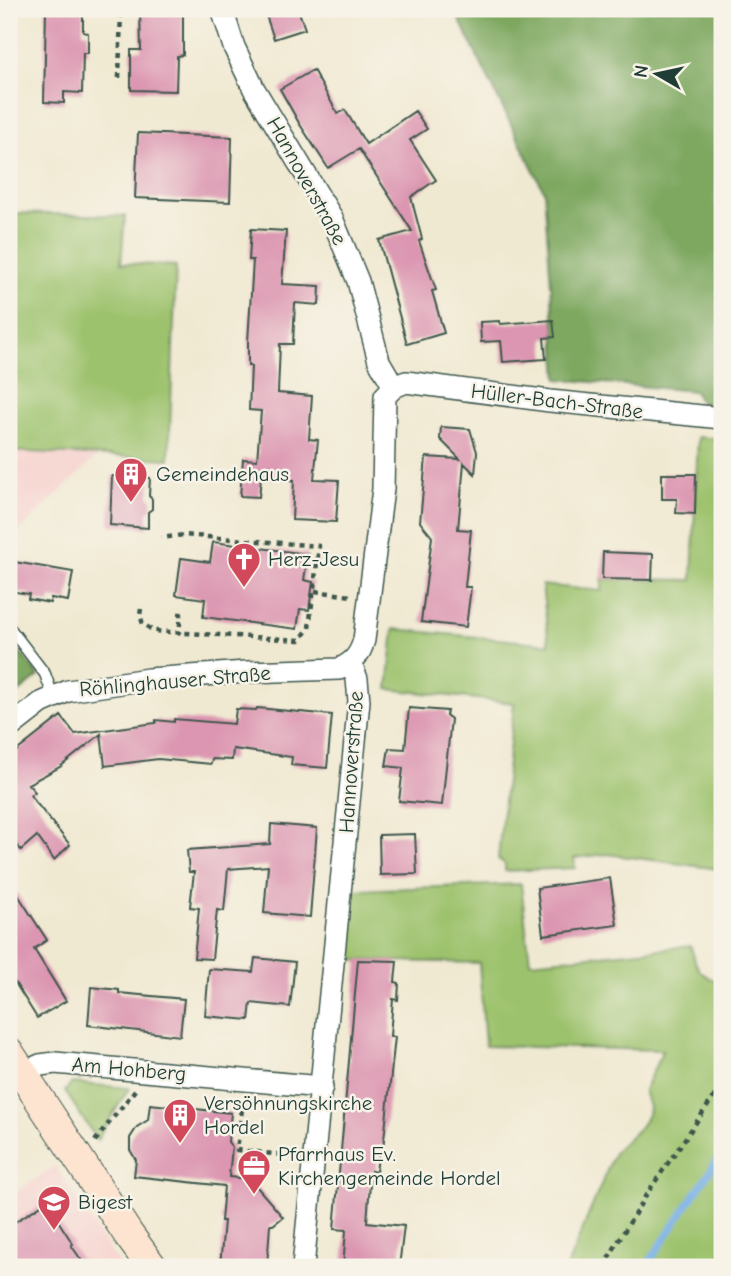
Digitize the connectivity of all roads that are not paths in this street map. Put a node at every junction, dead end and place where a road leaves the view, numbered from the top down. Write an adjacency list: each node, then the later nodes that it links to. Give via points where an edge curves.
1 (222, 9): 2 (street, Hannoverstraße, via 254,89 332,218 358,281 379,361)
2 (394, 387): 3 (street, Hüller-Bach-Straße, via 406,382); 5 (street, Hannoverstraße, via 385,396 383,489 364,640)
3 (722, 418)
4 (9, 627): 6 (lane, via 45,674)
5 (351, 664): 6 (street, Röhlinghauser Straße, via 339,669 148,680); 9 (street, Hannoverstraße, via 359,701)
6 (53, 696): 7 (street, Röhlinghauser Straße)
7 (9, 728)
8 (15, 1063): 9 (street, Am Hohberg); 10 (street)
9 (322, 1087): 11 (street, Hannoverstraße)
10 (152, 1267)
11 (303, 1267)

